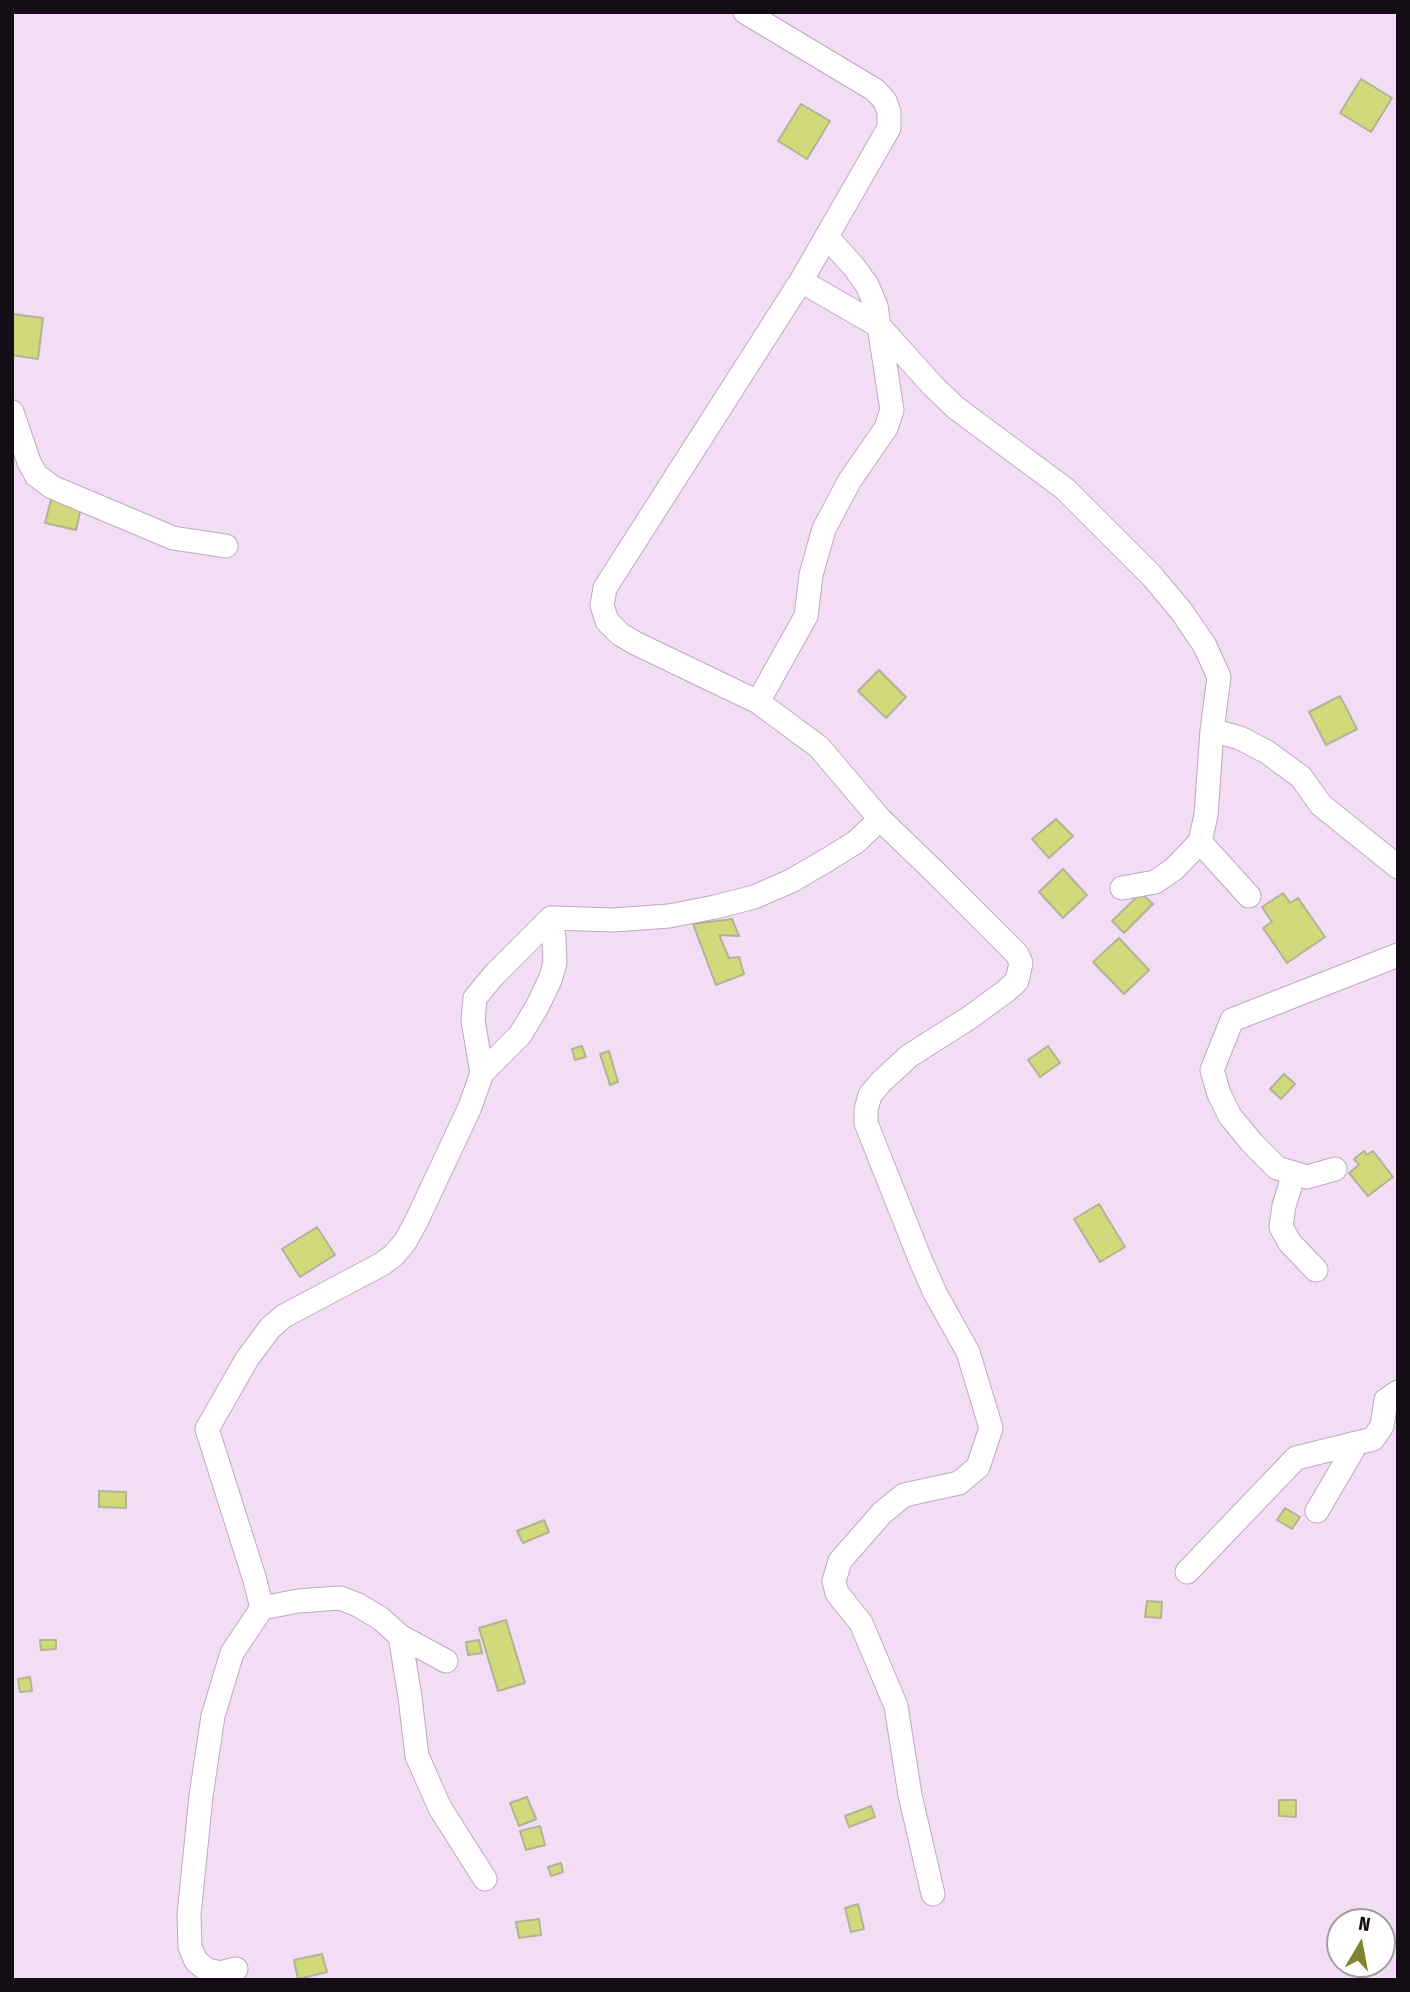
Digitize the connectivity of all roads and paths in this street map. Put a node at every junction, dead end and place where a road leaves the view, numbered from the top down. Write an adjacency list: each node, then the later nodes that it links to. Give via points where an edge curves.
1 (745, 12): 2 (street, via 876,90 885,101 889,128)
2 (827, 237): 3 (street); 4 (street, via 867,285)
3 (801, 281): 4 (street); 7 (street, via 605,588 601,605 607,621 620,634)
4 (878, 326): 7 (street, via 892,410 886,428 824,529 806,616); 8 (street, via 956,408 1065,489 1182,612 1219,677)
5 (12, 412): 6 (street, via 29,462 36,475 52,487 173,538)
6 (226, 546)
7 (758, 702): 9 (street, via 820,747)
8 (1212, 730): 10 (street); 11 (street, via 1267,752 1301,777 1321,805)
9 (880, 819): 14 (street, via 856,842 827,860 754,897 669,916); 28 (street, via 1021,962 1017,981 909,1056 870,1095 866,1110 866,1123 920,1259 968,1352 991,1429 978,1467 959,1482 904,1495 840,1561 834,1581 837,1593 861,1623 896,1706)
10 (1200, 842): 12 (street, via 1155,882); 13 (street)
11 (1398, 867)
12 (1122, 888)
13 (1249, 896)
14 (551, 918): 16 (street, via 555,963 550,980 520,1035); 16 (street, via 475,998 473,1021)
15 (1398, 955): 18 (street, via 1232,1020 1212,1070 1219,1094 1252,1143 1277,1168)
16 (482, 1073): 24 (street, via 405,1242 382,1264 270,1328 207,1429)
17 (1335, 1169): 18 (street, via 1307,1177)
18 (1294, 1173): 19 (street, via 1281,1227 1290,1244)
19 (1316, 1270)
20 (1398, 1392): 21 (street, via 1386,1400 1382,1426 1373,1439)
21 (1357, 1443): 22 (street); 23 (street, via 1296,1458)
22 (1318, 1511)
23 (1187, 1572)
24 (262, 1608): 25 (street, via 340,1598 380,1618); 29 (street, via 232,1653 213,1716 189,1916 190,1947 196,1961 220,1973)
25 (400, 1636): 26 (street); 27 (street, via 417,1756 440,1808)
26 (446, 1661)
27 (485, 1879)
28 (933, 1894)
29 (236, 1969)

